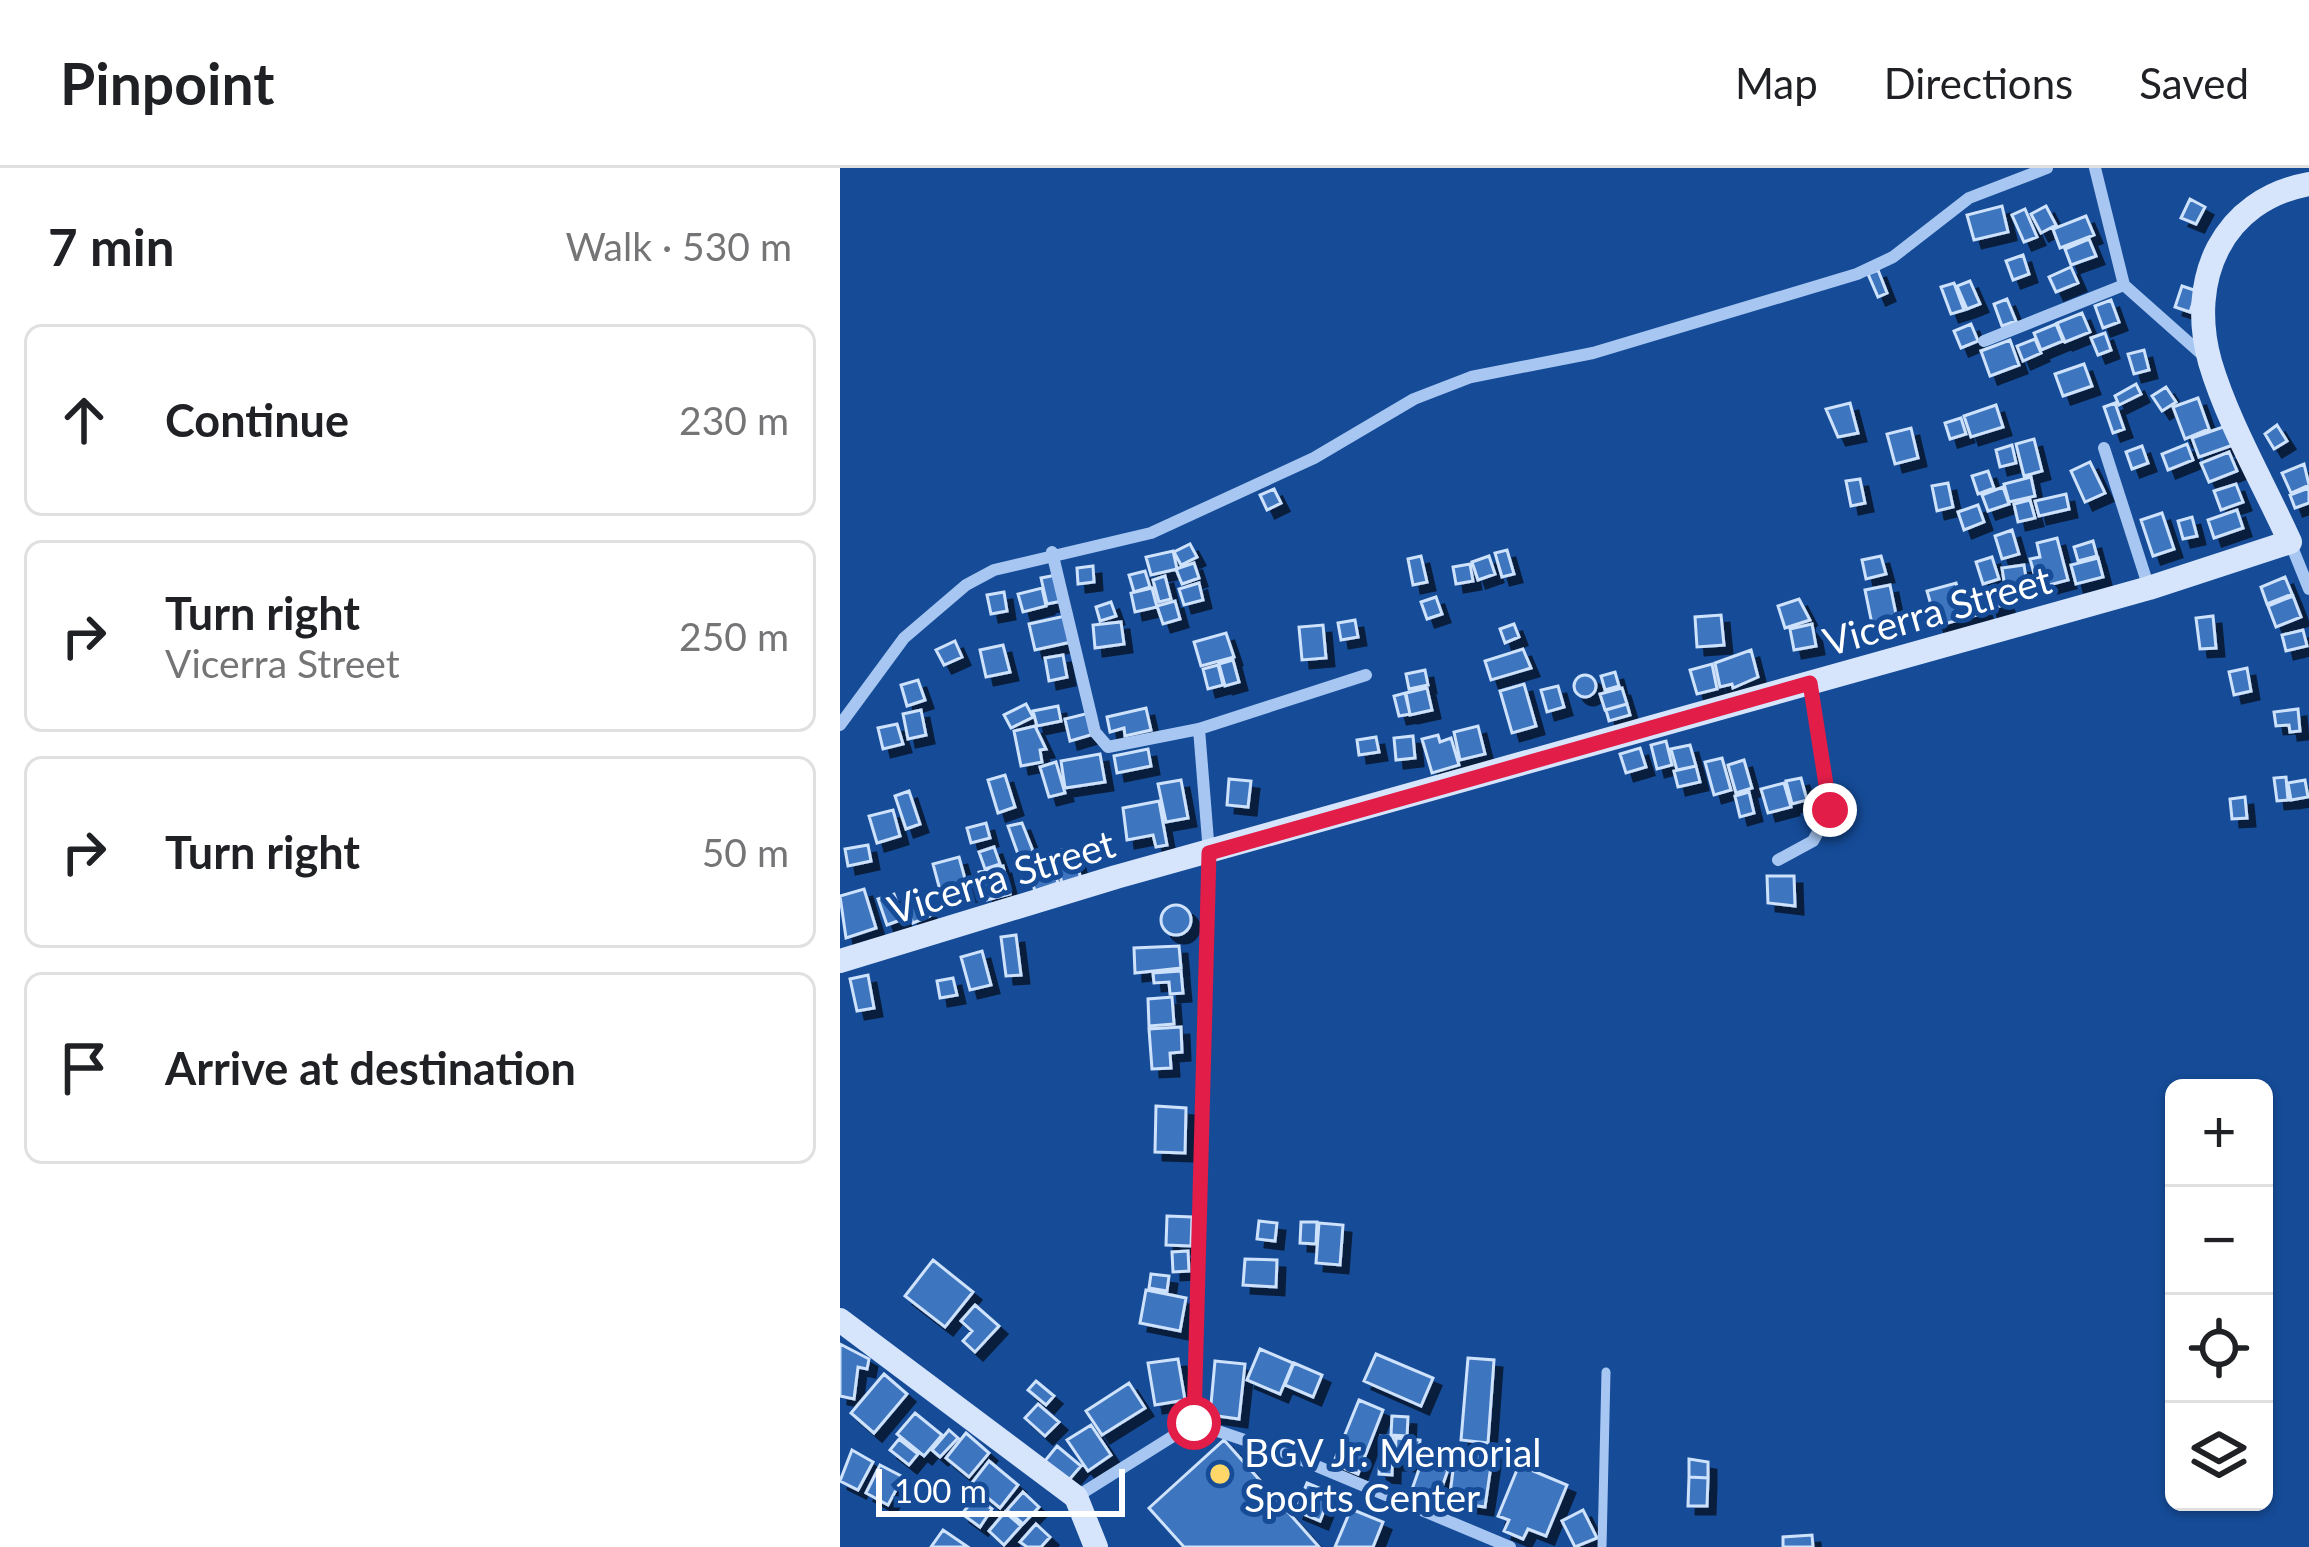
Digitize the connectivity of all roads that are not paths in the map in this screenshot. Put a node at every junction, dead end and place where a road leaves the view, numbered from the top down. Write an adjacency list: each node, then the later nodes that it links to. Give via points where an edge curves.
1 (2047, 168): 9 (street, via 1970,197 1893,257 1857,274 1593,353 1471,377 1151,533)
2 (2095, 168): 4 (street)
3 (2309, 184): 6 (main road, via 2251,204 2220,240 2202,308)
4 (2124, 285): 5 (street); 6 (street)
5 (1984, 341)
6 (2210, 362): 8 (main road)
7 (2104, 448): 10 (street)
8 (2290, 542): 10 (main road, Vicerra Street); 11 (street)
9 (1052, 552): 14 (street, via 966,585 882,662); 15 (street, via 1098,740 1117,748)
10 (2149, 588): 13 (main road, Vicerra Street)
11 (2309, 589)
12 (1366, 675): 15 (street)
13 (1810, 683): 16 (main road, Vicerra Street); 17 (street, via 1830,810 1813,841)
14 (840, 725)
15 (1199, 729): 16 (street)
16 (1209, 853): 18 (main road, Vicerra Street); 21 (street)
17 (1778, 860)
18 (840, 961)
19 (840, 1320): 22 (main road)
20 (1606, 1372): 25 (lane)
21 (1194, 1423): 22 (street); 24 (street)
22 (1076, 1497): 23 (main road)
23 (1096, 1547)
24 (1510, 1547)
25 (1603, 1547)

